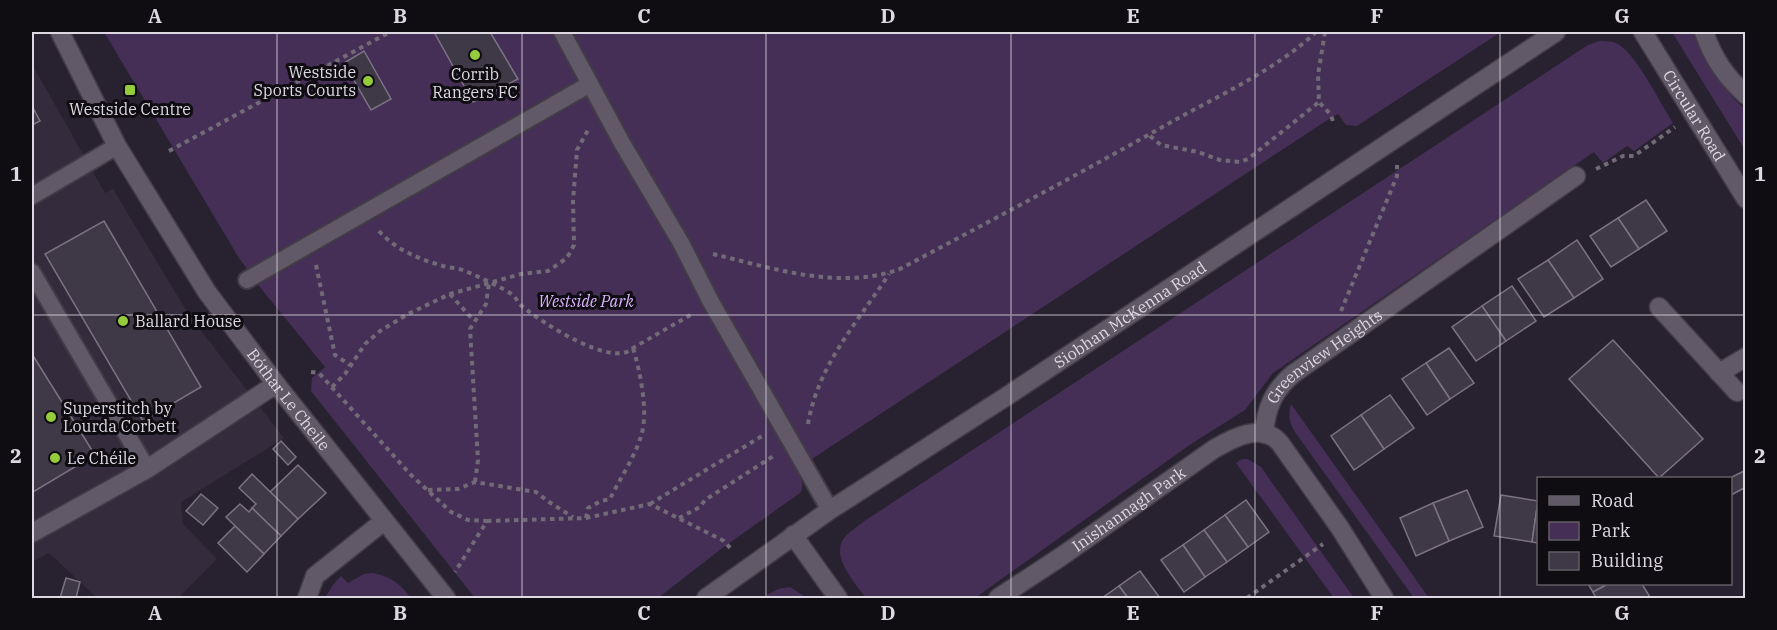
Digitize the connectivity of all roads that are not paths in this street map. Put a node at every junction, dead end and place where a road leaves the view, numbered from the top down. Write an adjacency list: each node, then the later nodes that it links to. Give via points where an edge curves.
1 (60, 32): 8 (street, Bóthar Le Cheile)
2 (562, 32): 6 (lane)
3 (1556, 32): 21 (street, Siobhan McKenna Road)
4 (1643, 32): 11 (street, Circular Road)
5 (1704, 32): 7 (street, via 1716,61)
6 (590, 84): 13 (lane); 21 (lane)
7 (1746, 95)
8 (117, 146): 10 (lane); 17 (street, Bóthar Le Cheile, via 207,292)
9 (1576, 176): 19 (street, Greenview Heights, via 1281,384 1267,410)
10 (32, 196)
11 (1746, 199)
12 (32, 272): 20 (lane)
13 (247, 280)
14 (1659, 308): 16 (street)
15 (1746, 357): 16 (street)
16 (1719, 373): 18 (street)
17 (276, 384): 20 (street); 22 (street, Bóthar Le Cheile)
18 (1737, 392)
19 (1264, 434): 29 (street, Inishannagh Park, via 1244,434 1214,449); 30 (street, via 1280,443)
20 (147, 469): 23 (street)
21 (830, 510): 24 (street, Siobhan McKenna Road)
22 (384, 521): 25 (street, via 315,576); 26 (street, Bóthar Le Cheile)
23 (32, 533)
24 (793, 535): 27 (street, Siobhan McKenna Road); 28 (street)
25 (307, 598)
26 (446, 598)
27 (706, 598)
28 (838, 598)
29 (998, 598)
30 (1384, 598)

